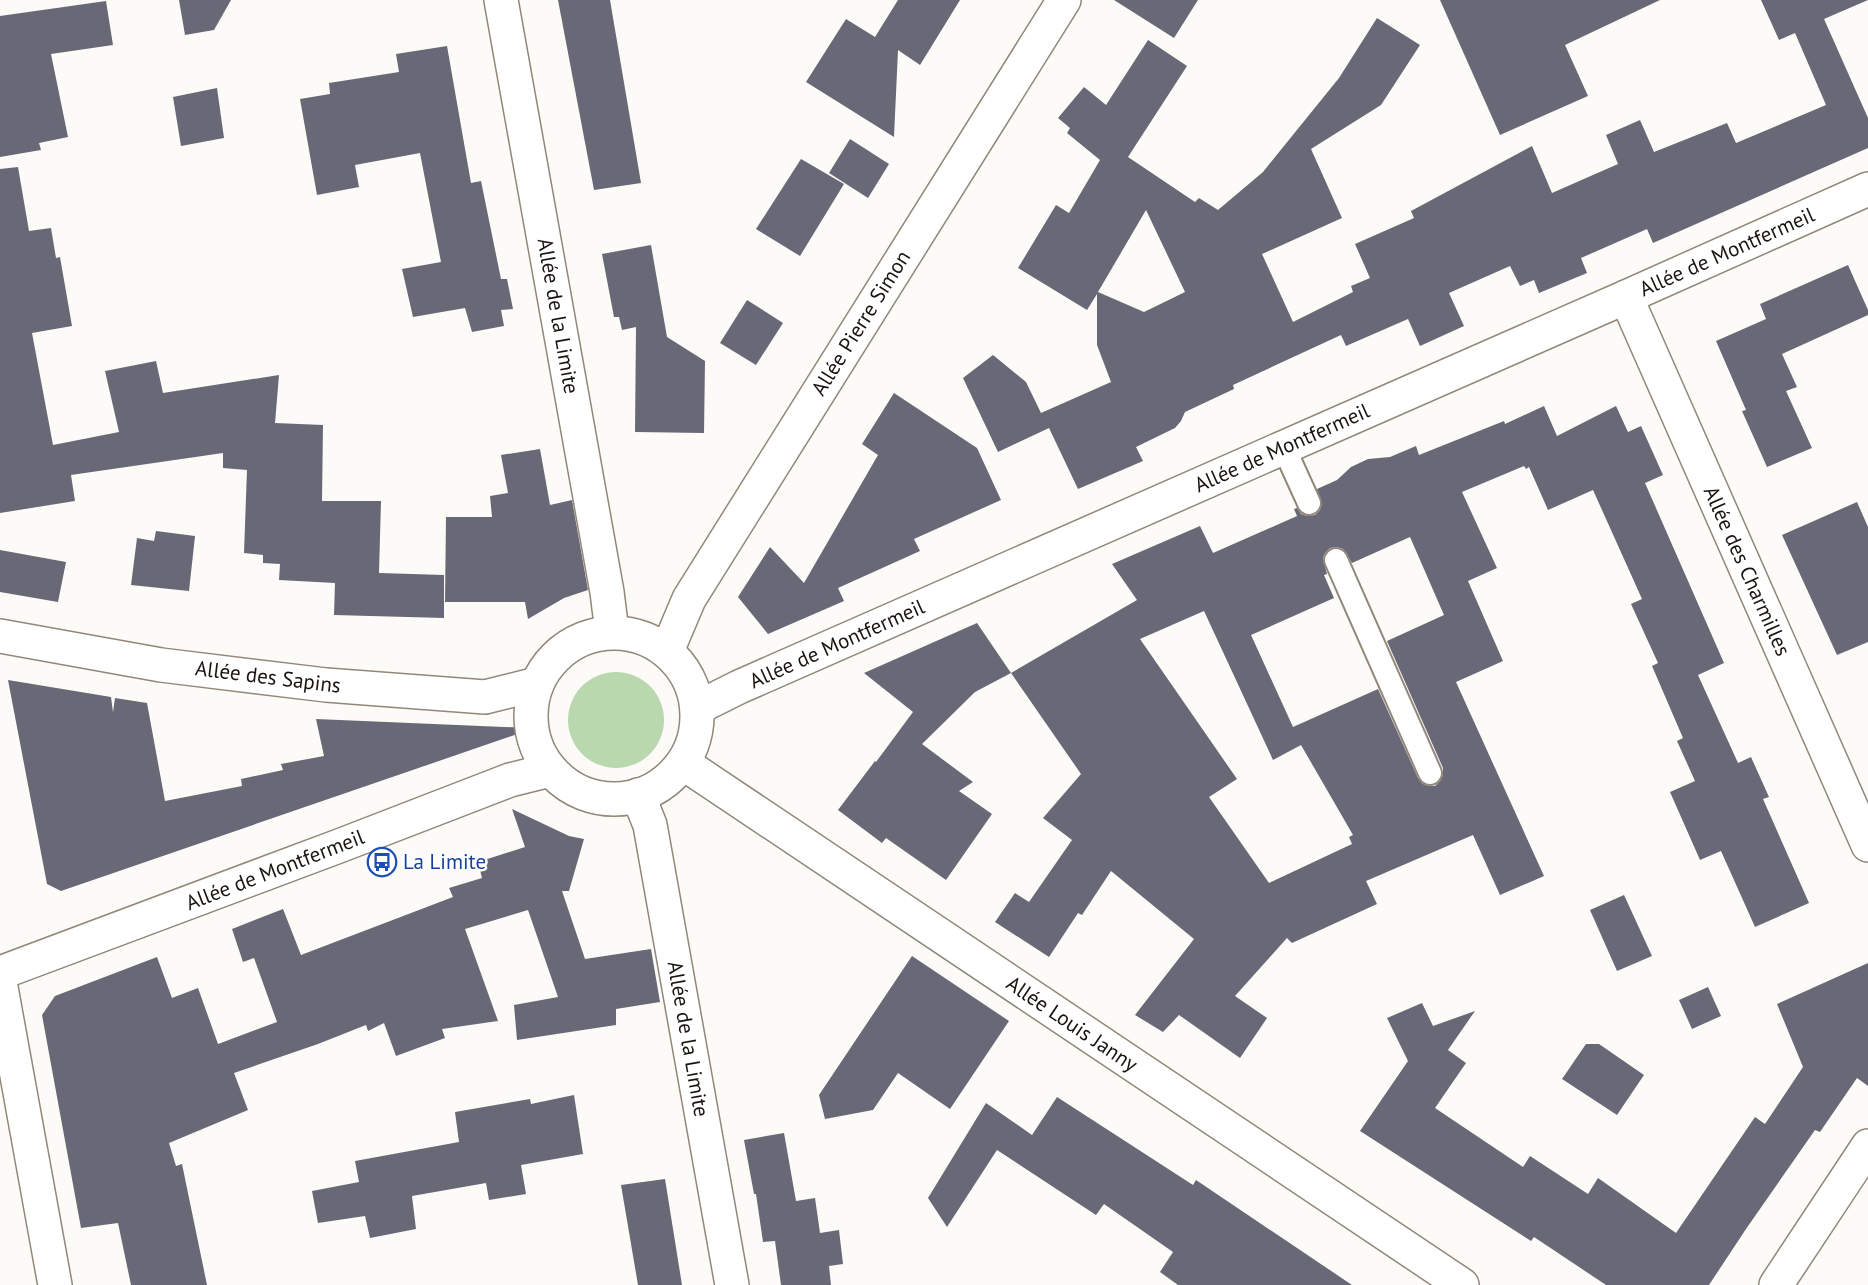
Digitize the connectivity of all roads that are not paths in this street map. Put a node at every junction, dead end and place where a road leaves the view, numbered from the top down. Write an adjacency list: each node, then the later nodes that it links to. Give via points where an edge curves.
1 (501, 0): 8 (street, Allée de la Limite)
2 (1064, 0): 10 (street, Allée Pierre Simon, via 689,599)
3 (1868, 189): 4 (street, Allée de Montfermeil)
4 (1626, 297): 5 (street, Allée de Montfermeil); 17 (street, Allée des Charmilles)
5 (1284, 448): 6 (lane); 12 (street, Allée de Montfermeil)
6 (1309, 503)
7 (1336, 560): 15 (lane)
8 (612, 632): 10 (street, via 632,634); 11 (street, via 566,647 549,663)
9 (0, 636): 11 (street, Allée des Sapins, via 161,665 326,685 485,697)
10 (667, 651): 12 (street, via 693,687)
11 (537, 684): 14 (street, via 531,706 531,729)
12 (697, 708): 13 (street, via 695,737)
13 (683, 763): 16 (street, via 664,783); 23 (street, Allée Louis Janny)
14 (550, 770): 16 (street, via 568,786 590,796 614,799); 18 (street, Allée de Montfermeil, via 510,780)
15 (1430, 773)
16 (638, 795): 22 (street, Allée de la Limite, via 650,825)
17 (1868, 845)
18 (0, 973)
19 (0, 982): 21 (street)
20 (1868, 1146): 24 (street)
21 (55, 1285)
22 (732, 1285)
23 (1462, 1285)
24 (1776, 1285)

